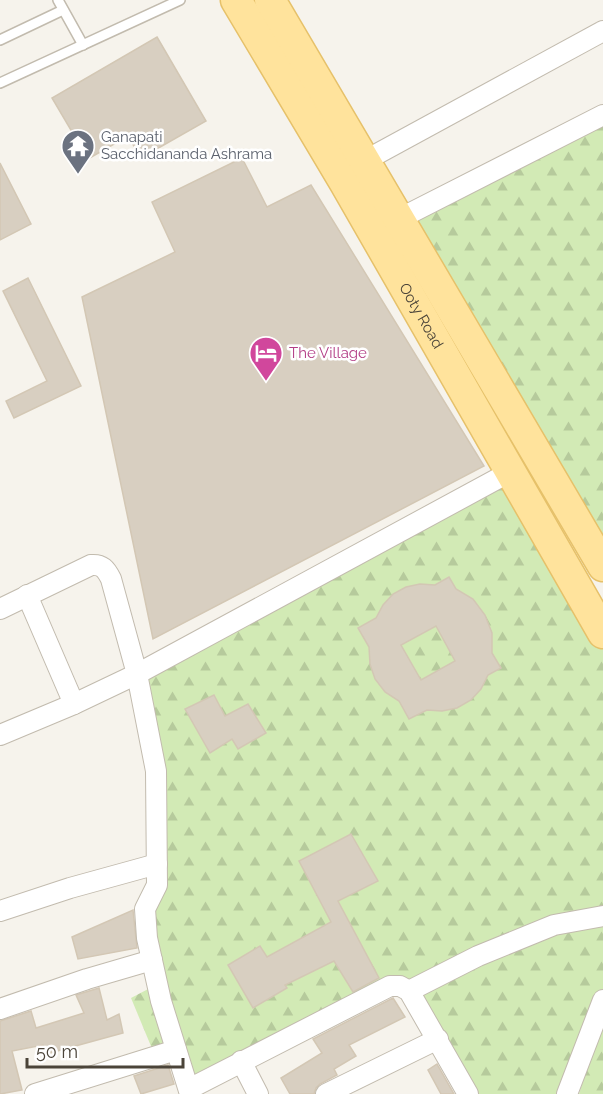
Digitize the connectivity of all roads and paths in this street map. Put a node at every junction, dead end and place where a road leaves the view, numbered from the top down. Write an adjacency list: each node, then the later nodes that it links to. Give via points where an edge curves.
1 (58, 0): 5 (lane)
2 (180, 0): 8 (lane)
3 (236, 0): 13 (main road, Ooty Road)
4 (270, 0): 11 (main road, Ooty Road)
5 (63, 10): 7 (lane); 8 (lane)
6 (603, 31): 11 (street)
7 (0, 40)
8 (83, 45): 9 (lane)
9 (0, 83)
10 (603, 115): 12 (street)
11 (366, 160): 12 (main road, Ooty Road)
12 (400, 219): 13 (street); 15 (main road, Ooty Road)
13 (372, 231): 14 (main road, Ooty Road)
14 (510, 472): 18 (main road, Ooty Road); 19 (street)
15 (603, 566)
16 (27, 595): 17 (street); 19 (street, via 91,565 103,567 111,579); 20 (street)
17 (0, 609)
18 (603, 633)
19 (137, 674): 20 (street); 22 (street, via 156,771)
20 (74, 704): 21 (street)
21 (0, 735)
22 (157, 864): 23 (street); 25 (street, via 157,885 145,909)
23 (0, 911)
24 (603, 916): 26 (street, via 554,925 478,956)
25 (152, 960): 28 (street); 30 (street)
26 (409, 991): 29 (street); 31 (street, via 390,986)
27 (603, 1000): 37 (street)
28 (0, 1009)
29 (438, 1039): 35 (street); 36 (street)
30 (177, 1050): 32 (street); 33 (street)
31 (241, 1061): 32 (street); 34 (street)
32 (190, 1092)
33 (35, 1094)
34 (258, 1094)
35 (327, 1094)
36 (468, 1094)
37 (567, 1094)

